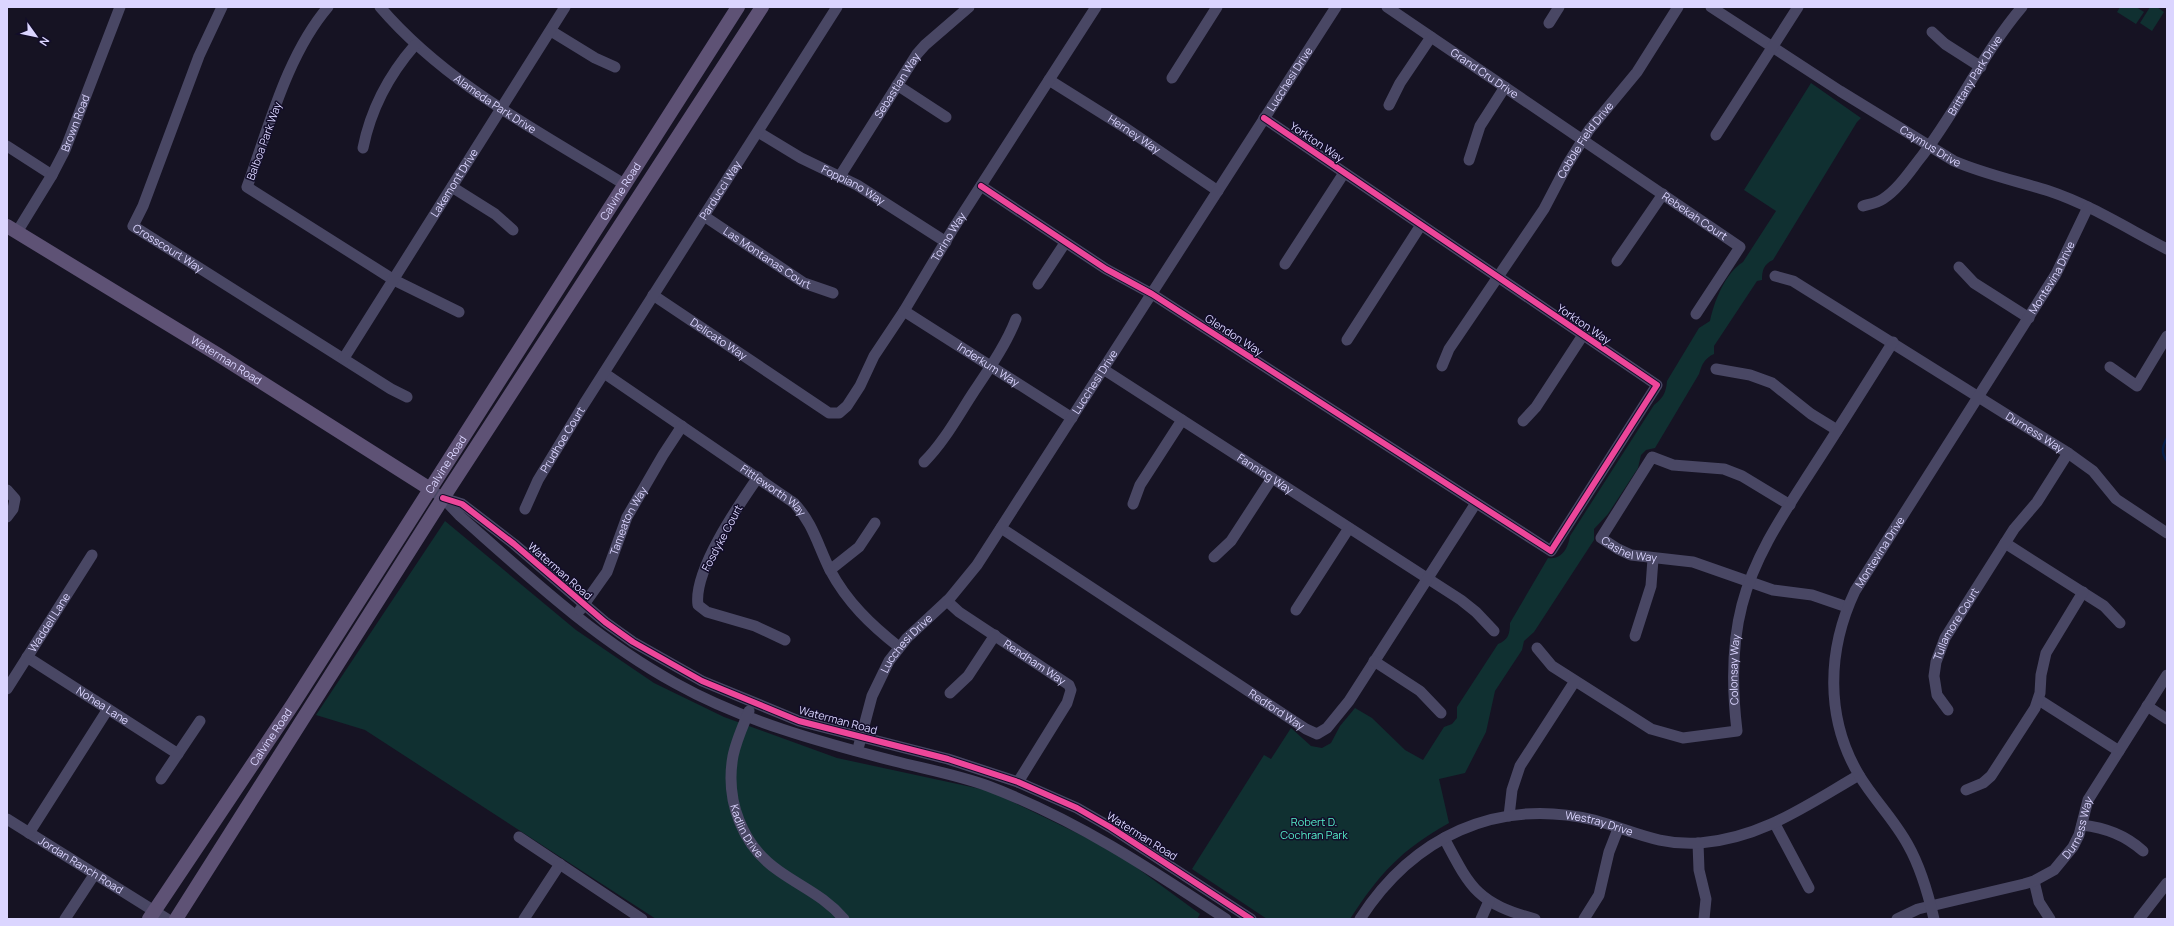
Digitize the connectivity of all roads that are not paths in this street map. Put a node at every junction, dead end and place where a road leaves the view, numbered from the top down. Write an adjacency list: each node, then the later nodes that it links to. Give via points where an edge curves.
1 (120, 7): 43 (street, Brown Road, via 99,56 79,117)
2 (222, 7): 79 (street, Crosscourt Way, via 199,56 143,206 133,226)
3 (328, 7): 64 (street, Balboa Park Way, via 312,29 292,66 247,187)
4 (380, 7): 23 (street, Alameda Park Drive)
5 (565, 7): 20 (street, Lakemont Drive)
6 (738, 7): 45 (main road, Calvine Road)
7 (762, 7): 66 (main road, Calvine Road)
8 (837, 7): 35 (street, Parducci Way)
9 (968, 7): 29 (street, Sebastian Way, via 925,45)
10 (1096, 7): 28 (street, Torino Way)
11 (1217, 7): 27 (street)
12 (1336, 7): 34 (street, Lucchesi Drive)
13 (1387, 7): 22 (street, Grand Cru Drive)
14 (1559, 7): 19 (street)
15 (1678, 7): 37 (street, Cobble Field Drive, via 1637,72 1602,111)
16 (1711, 7): 24 (street, Caymus Drive)
17 (1798, 7): 24 (street)
18 (2022, 7): 26 (street, Brittany Park Drive)
19 (1549, 23)
20 (552, 31): 25 (street, via 595,58); 32 (street, Lakemont Drive)
21 (1932, 32): 26 (street, via 1945,44)
22 (1431, 37): 30 (street, Grand Cru Drive); 31 (street)
23 (415, 45): 32 (street, Alameda Park Drive, via 450,74); 40 (street, via 390,76 381,93 372,114)
24 (1772, 47): 36 (street); 39 (street, Caymus Drive)
25 (616, 67)
26 (1981, 67): 39 (street, Brittany Park Drive)
27 (1172, 78)
28 (1049, 80): 46 (street, Torino Way); 48 (street, Herney Way)
29 (897, 86): 33 (street); 44 (street, Sebastian Way)
30 (1505, 87): 37 (street, Grand Cru Drive); 41 (street, via 1480,126)
31 (1388, 105)
32 (502, 109): 45 (street, Alameda Park Drive); 47 (street, Lakemont Drive)
33 (946, 117)
34 (1264, 118): 42 (street, Yorkton Way); 48 (street, Lucchesi Drive)
35 (758, 132): 44 (street, Foppiano Way, via 778,146); 52 (street, Parducci Way)
36 (1716, 135)
37 (1583, 139): 49 (street, Rebekah Court); 63 (street, Cobble Field Drive, via 1551,198)
38 (7, 146): 43 (street)
39 (1930, 146): 50 (street, Brittany Park Drive, via 1889,195 1878,202); 51 (street, Caymus Drive, via 1970,168 2050,192)
40 (363, 148)
41 (1469, 160)
42 (1344, 172): 53 (street, Yorkton Way); 60 (street)
43 (52, 175): 54 (street, Brown Road)
44 (840, 176): 56 (street, Foppiano Way)
45 (624, 184): 66 (main road, via 627,197 586,264); 98 (main road, Calvine Road)
46 (981, 186): 56 (street, Torino Way); 57 (street, Glendon Way)
47 (452, 187): 55 (street, via 495,214); 64 (street, Lakemont Drive)
48 (1218, 191): 68 (street, Lucchesi Drive)
49 (1662, 194): 59 (street); 72 (street, Rebekah Court, via 1740,247)
50 (1863, 206)
51 (2088, 207): 58 (street, Caymus Drive); 73 (street, Montevina Drive, via 2056,274)
52 (704, 216): 67 (street, Las Montanas Court, via 804,283); 69 (street, Parducci Way)
53 (1422, 225): 63 (street, Yorkton Way); 77 (street)
54 (12, 229): 98 (main road, Waterman Road, via 217,354)
55 (513, 230)
56 (946, 242): 70 (street, Torino Way)
57 (1065, 243): 65 (street); 68 (street, Glendon Way)
58 (2167, 248)
59 (1617, 261)
60 (1285, 264)
61 (1959, 267): 73 (street, via 1974,283)
62 (1774, 276): 78 (street, Durness Way, via 1793,280)
63 (1498, 277): 75 (street, Yorkton Way); 81 (street, Cobble Field Drive, via 1449,349)
64 (394, 280): 71 (street); 79 (street, Lakemont Drive)
65 (1038, 284)
66 (579, 290): 100 (main road, Calvine Road)
67 (833, 293)
68 (1152, 294): 84 (street, Lucchesi Drive); 101 (street, Glendon Way)
69 (653, 295): 85 (street, Parducci Way); 86 (street, Delicato Way)
70 (904, 310): 80 (street, Inderkum Way); 86 (street, Torino Way, via 874,356 860,386 847,406 839,413 829,413)
71 (459, 312)
72 (1696, 314)
73 (2029, 318): 88 (street, Montevina Drive)
74 (1016, 319): 80 (street, via 1011,334)
75 (1583, 335): 91 (street, via 1536,407); 101 (street, Yorkton Way, via 1657,385 1551,551)
76 (2167, 336): 82 (street, via 2137,386)
77 (1348, 340)
78 (1893, 342): 88 (street, Durness Way); 93 (street, Colonsay Way)
79 (344, 358): 87 (street, via 391,389)
80 (991, 365): 89 (street, Inderkum Way); 95 (street, via 936,450)
81 (1442, 366)
82 (2110, 366)
83 (1716, 369): 93 (street, via 1750,375 1772,383 1811,414)
84 (1103, 370): 89 (street, Lucchesi Drive); 90 (street, Fanning Way)
85 (604, 373): 92 (street, Fittleworth Way); 104 (street, Prudhoe Court, via 538,480)
86 (785, 381)
87 (407, 396)
88 (1978, 396): 94 (street, Durness Way); 120 (street, Montevina Drive, via 1863,577)
89 (1072, 418): 107 (street, Lucchesi Drive)
90 (1182, 420): 97 (street, Fanning Way); 102 (street, via 1140,485)
91 (1523, 421)
92 (682, 426): 96 (street, Fittleworth Way); 119 (street, Tameaton Way, via 627,517 607,572)
93 (1837, 430): 103 (street, Colonsay Way)
94 (2068, 453): 109 (street, Durness Way, via 2093,471 2116,499); 110 (street, Tullamore Court, via 2037,502)
95 (924, 462)
96 (758, 477): 114 (street, Fittleworth Way, via 802,512 816,535); 127 (street, Fosdyke Court, via 708,559 696,596 698,605 707,612 755,626)
97 (1272, 478): 108 (street, Fanning Way); 112 (street, via 1231,541)
98 (430, 489): 100 (street, Waterman Road); 170 (main road, Calvine Road, via 293,704)
99 (7, 490): 105 (street, via 15,499)
100 (443, 498): 119 (street, Waterman Road, via 462,504 514,544); 122 (street, Waterman Road, via 460,516); 173 (main road, Calvine Road)
101 (1476, 503): 115 (street, Redford Way)
102 (1133, 504)
103 (1790, 505): 113 (street, Cashel Way, via 1742,476 1724,469 1673,465 1652,457 1601,538 1631,555); 116 (street, Colonsay Way, via 1762,551)
104 (525, 509)
105 (7, 517)
106 (875, 523): 114 (street, via 859,547)
107 (1001, 528): 118 (street, Lucchesi Drive, via 977,566); 131 (street, Redford Way, via 1317,734 1327,728 1349,701)
108 (1349, 528): 115 (street, Fanning Way); 121 (street)
109 (2167, 533)
110 (2005, 543): 117 (street); 140 (street, Tullamore Court, via 1939,650 1935,685 1940,699)
111 (92, 555): 130 (street, Waddell Lane)
112 (1214, 557)
113 (1653, 558): 116 (street, Cashel Way, via 1693,562); 126 (street, via 1651,586)
114 (830, 570): 128 (street, Fittleworth Way, via 862,616)
115 (1428, 578): 124 (street, Fanning Way, via 1476,612); 131 (street, Redford Way)
116 (1749, 581): 120 (street, Cashel Way, via 1780,592 1824,598); 133 (street, Colonsay Way, via 1739,617 1734,654 1733,700 1737,732 1694,738 1661,734)
117 (2083, 592): 123 (street, via 2104,606); 136 (street, via 2046,653)
118 (947, 601): 125 (street, Rendham Way, via 959,612); 128 (street, Lucchesi Drive, via 918,626)
119 (584, 605): 122 (street, Tameaton Way); 137 (street, Waterman Road, via 633,642 665,661)
120 (1847, 607): 149 (street, Montevina Drive, via 1835,654 1834,700 1843,739)
121 (1296, 610)
122 (576, 616): 142 (street, Waterman Road, via 614,645 675,683)
123 (2120, 624)
124 (1494, 631)
125 (995, 635): 135 (street, via 968,676); 151 (street, Rendham Way, via 1066,680 1071,690 1067,703)
126 (1635, 636)
127 (784, 640)
128 (899, 647): 145 (street, Lucchesi Drive, via 879,679)
129 (1537, 648): 133 (street, via 1552,666)
130 (27, 657): 134 (street, Waddell Lane); 139 (street, Nohea Lane)
131 (1374, 661): 141 (street, via 1420,691)
132 (2167, 675): 138 (street, Durness Way)
133 (1575, 681): 153 (street, via 1520,766 1512,790)
134 (7, 689)
135 (950, 693)
136 (2039, 700): 146 (street); 152 (street, via 1991,776 1983,783)
137 (752, 703): 142 (street, Kadlin Drive); 145 (street, Waterman Road, via 799,721)
138 (2147, 706): 143 (street); 146 (street, Durness Way)
139 (108, 710): 148 (street, Nohea Lane); 158 (street)
140 (1948, 710)
141 (1441, 712)
142 (747, 717): 147 (street, Waterman Road); 176 (street, Kadlin Drive, via 737,741 730,772 733,801 742,828 750,843 769,864 824,898)
143 (2167, 719)
144 (200, 721): 148 (street)
145 (860, 737): 147 (street, Lucchesi Drive); 151 (street, Waterman Road, via 948,759)
146 (2119, 751): 156 (street, Durness Way, via 2088,800)
147 (857, 752): 177 (street, Waterman Road, via 986,785 1056,815 1135,858)
148 (178, 754): 150 (street)
149 (1859, 775): 155 (street, Westray Drive); 169 (street, Montevina Drive, via 1893,820 1908,845)
150 (161, 779)
151 (1018, 782): 178 (street, Waterman Road, via 1076,808 1114,829)
152 (1966, 790)
153 (1509, 816): 157 (street, Westray Drive, via 1573,816); 160 (street, Westray Drive, via 1466,827)
154 (7, 819): 158 (street, Jordan Ranch Road)
155 (1775, 824): 161 (street, Westray Drive, via 1740,837); 167 (street)
156 (2082, 825): 162 (street, via 2113,832); 165 (street, Durness Way, via 2073,848 2064,860 2054,870)
157 (1618, 828): 161 (street, Westray Drive, via 1654,840); 182 (street, via 1608,852 1599,895)
158 (28, 833): 164 (street, Jordan Ranch Road)
159 (519, 837): 163 (street)
160 (1444, 838): 168 (street, via 1469,883); 179 (street, Westray Drive, via 1413,857 1397,872)
161 (1698, 843): 183 (street, via 1699,870 1706,899)
162 (2143, 851)
163 (560, 864): 174 (street); 175 (street)
164 (94, 875): 170 (street, Jordan Ranch Road, via 138,902); 171 (street)
165 (2034, 881): 169 (street, Durness Way); 186 (street, via 2039,902)
166 (2167, 883): 187 (street)
167 (1809, 888)
168 (1488, 901): 180 (street); 181 (street, via 1511,913)
169 (1931, 906): 184 (street, Durness Way); 185 (street, Montevina Drive)
170 (152, 915): 172 (street, Jordan Ranch Road)
171 (65, 919)
172 (167, 919)
173 (176, 919)
174 (524, 919)
175 (642, 919)
176 (844, 919)
177 (1226, 919)
178 (1251, 919)
179 (1360, 919)
180 (1481, 919)
181 (1535, 919)
182 (1584, 919)
183 (1704, 919)
184 (1897, 919)
185 (1934, 919)
186 (2050, 919)
187 (2139, 919)

